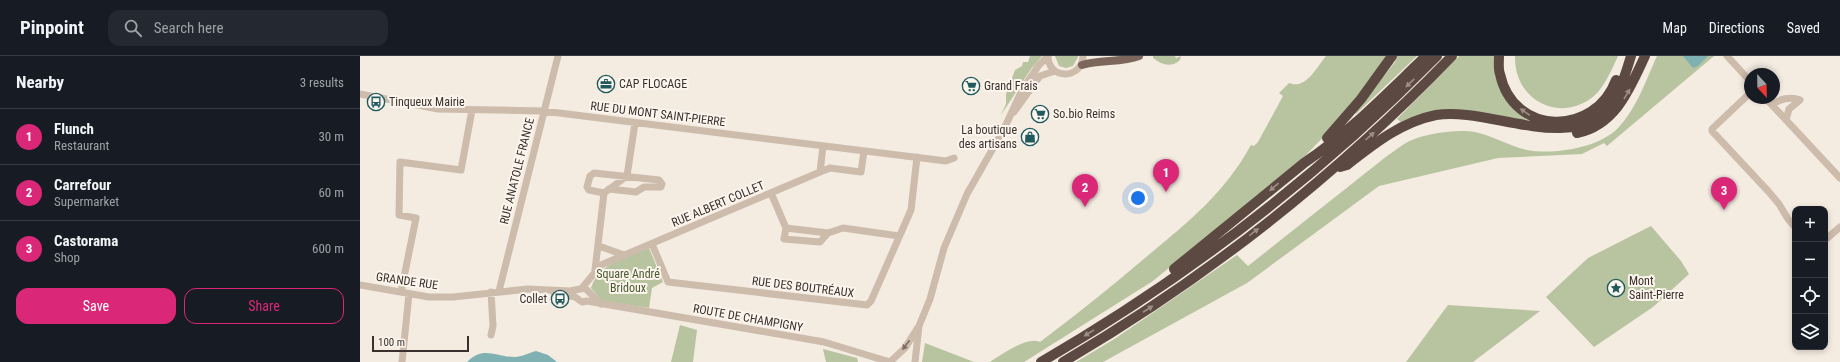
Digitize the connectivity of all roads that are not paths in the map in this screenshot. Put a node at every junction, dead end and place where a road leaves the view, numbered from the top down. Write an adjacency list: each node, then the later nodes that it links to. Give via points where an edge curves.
1 (558, 56): 23 (street, RUE ANATOLE FRANCE)
2 (1048, 56): 17 (street); 24 (street, via 1022,90 1014,104)
3 (1083, 56): 16 (street)
4 (1098, 56): 15 (main road)
5 (1140, 56): 15 (main road)
6 (1392, 56): 32 (highway, via 1333,132)
7 (1426, 56): 32 (highway, via 1375,104)
8 (1438, 56): 61 (highway, one-way to 61, via 1374,118 1310,173 1206,255)
9 (1452, 56): 33 (highway, one-way to 9)
10 (1499, 56): 11 (highway, one-way to 10, via 1614,86 1603,102 1588,114 1571,120 1553,122 1534,118 1517,106 1505,89 1499,74)
11 (1624, 56)
12 (1631, 56): 27 (highway, via 1619,90 1604,112 1577,126)
13 (1645, 56): 27 (highway, one-way to 13, via 1560,135 1580,132 1608,118 1628,93)
14 (1727, 56): 18 (street)
15 (1112, 60): 16 (main road)
16 (1082, 65): 17 (street, via 1069,74 1059,74)
17 (1055, 71): 24 (street, via 1040,76)
18 (1744, 74)
19 (360, 94): 22 (street, RUE DU MONT SAINT-PIERRE, via 438,109)
20 (1744, 99): 39 (street, via 1712,128 1712,131 1768,191)
21 (1772, 105): 25 (street); 25 (street, via 1786,99 1800,100 1789,109)
22 (472, 110): 23 (street, RUE DU MONT SAINT-PIERRE); 53 (street, via 461,170 400,162 398,216 416,218)
23 (543, 112): 26 (street, RUE DU MONT SAINT-PIERRE); 52 (street, RUE ANATOLE FRANCE)
24 (1012, 115): 62 (street, via 967,194 944,248 930,299)
25 (1786, 120): 36 (street)
26 (635, 123): 28 (street, RUE DU MONT SAINT-PIERRE); 35 (street)
27 (1549, 129): 33 (highway, via 1481,116 1438,115 1392,132 1346,165)
28 (823, 146): 29 (street, RUE DU MONT SAINT-PIERRE); 34 (street)
29 (864, 151): 30 (street, RUE DU MONT SAINT-PIERRE); 34 (street, RUE ALBERT COLLET, via 861,172 830,168)
30 (917, 157): 31 (street, RUE DU MONT SAINT-PIERRE, via 946,161); 43 (street, RUE DES BOUTRÉAUX, via 911,210)
31 (954, 158)
32 (1304, 163): 61 (highway, one-way to 61)
33 (1330, 171): 68 (highway, one-way to 33, via 1129,321 1212,264)
34 (820, 172): 38 (street, RUE ALBERT COLLET)
35 (627, 176): 37 (street); 37 (street, via 590,176 587,187 589,190); 37 (street, via 659,180 662,184 661,187 644,187 636,192)
36 (1840, 178)
37 (607, 191): 46 (street)
38 (771, 193): 41 (street); 45 (street, RUE ALBERT COLLET)
39 (1792, 224)
40 (1840, 227): 44 (street)
41 (786, 228): 42 (street); 42 (street, via 784,239 820,242)
42 (828, 233): 43 (street, via 843,228)
43 (899, 236): 45 (street, RUE DES BOUTRÉAUX, via 867,305 668,282)
44 (1828, 237)
45 (652, 244): 47 (street, RUE ALBERT COLLET)
46 (599, 246): 47 (street); 48 (street)
47 (624, 255): 48 (street, RUE ALBERT COLLET)
48 (595, 270): 49 (street)
49 (590, 280): 51 (street); 56 (street)
50 (360, 285): 53 (street, GRANDE RUE)
51 (581, 288): 55 (street, ROUTE DE CHAMPIGNY); 56 (street); 58 (street, via 576,294)
52 (499, 291): 54 (street, GRANDE RUE); 55 (street, ROUTE DE CHAMPIGNY, via 528,289)
53 (400, 292): 57 (street, GRANDE RUE)
54 (491, 292): 57 (street, GRANDE RUE, via 453,297); 63 (street)
55 (553, 292): 58 (street, ROUTE DE CHAMPIGNY)
56 (590, 292): 59 (street); 60 (street)
57 (409, 294): 64 (street)
58 (577, 298): 59 (street, ROUTE DE CHAMPIGNY, via 580,301)
59 (587, 301): 60 (street, ROUTE DE CHAMPIGNY)
60 (601, 304): 65 (street, ROUTE DE CHAMPIGNY, via 824,342)
61 (1122, 313): 67 (highway, one-way to 67)
62 (919, 326): 65 (street, one-way to 65, via 905,348); 66 (street)
63 (491, 335)
64 (402, 362)
65 (890, 362)
66 (916, 362)
67 (1041, 362)
68 (1063, 362)

